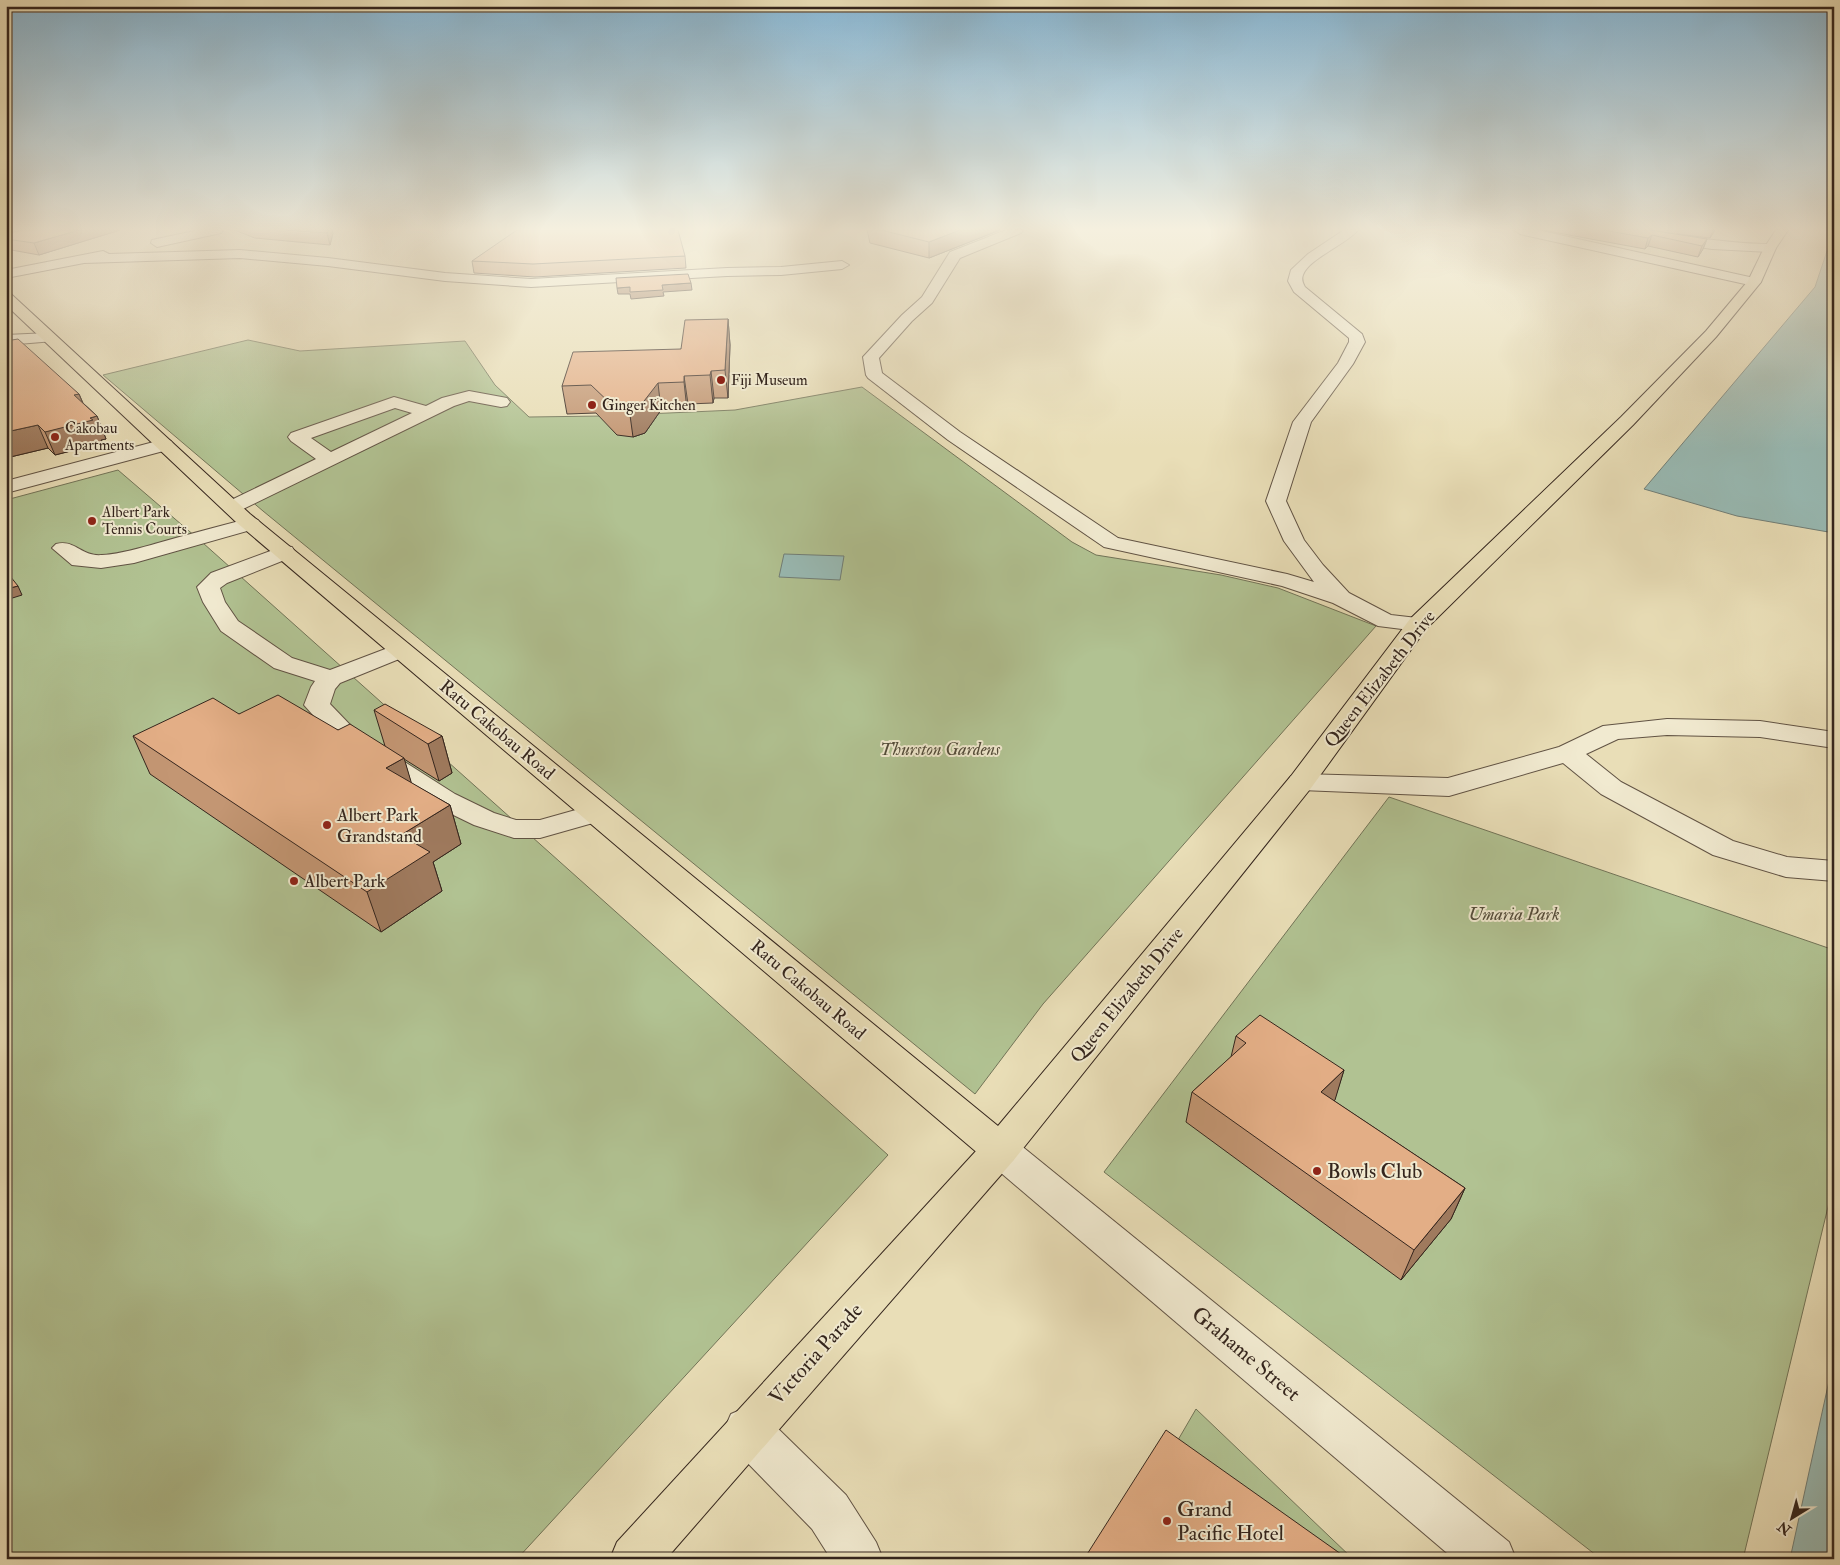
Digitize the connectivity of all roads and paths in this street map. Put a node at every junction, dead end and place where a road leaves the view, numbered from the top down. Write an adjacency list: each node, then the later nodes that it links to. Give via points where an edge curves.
1 (12, 303): 5 (main road, Ratu Cakobau Road)
2 (924, 303): 17 (street, via 871,357 874,375 954,436 1111,543)
3 (1316, 303): 16 (street, via 1357,337 1358,342 1346,364 1302,422 1276,501 1294,541)
4 (1737, 303): 19 (main road, Queen Elizabeth Drive, via 1627,420)
5 (49, 338): 6 (street); 9 (main road, Ratu Cakobau Road)
6 (6, 340)
7 (501, 402): 8 (street, via 469,396)
8 (428, 412): 10 (street); 10 (street, via 394,402 297,437)
9 (165, 445): 11 (street); 12 (main road, Ratu Cakobau Road)
10 (330, 459): 12 (street)
11 (6, 487)
12 (232, 507): 13 (main road, Ratu Cakobau Road)
13 (251, 524): 14 (street, via 101,562 80,560); 15 (main road, Ratu Cakobau Road)
14 (63, 548)
15 (284, 552): 20 (main road, Ratu Cakobau Road); 21 (street, via 219,578 208,587 229,626 282,663)
16 (1315, 570): 17 (street); 18 (street)
17 (1287, 581): 18 (street)
18 (1341, 598): 19 (street, via 1386,621)
19 (1418, 624): 24 (main road, Queen Elizabeth Drive)
20 (401, 650): 21 (street); 25 (main road, Ratu Cakobau Road)
21 (331, 678): 25 (street, via 322,687 316,705 347,737 445,800 514,829 540,829)
22 (1834, 740): 23 (street, via 1760,729 1666,727 1612,732)
23 (1568, 753): 24 (street, via 1449,787); 26 (street, via 1611,788 1723,848 1786,866)
24 (1301, 782): 27 (main road, Queen Elizabeth Drive)
25 (596, 813): 27 (main road, Ratu Cakobau Road)
26 (1834, 871)
27 (1000, 1150): 28 (main road, Victoria Parade); 31 (street, Grahame Street)
28 (747, 1430): 29 (main road, Victoria Parade); 30 (street, via 829,1512)
29 (634, 1559)
30 (859, 1559)
31 (1492, 1559)

